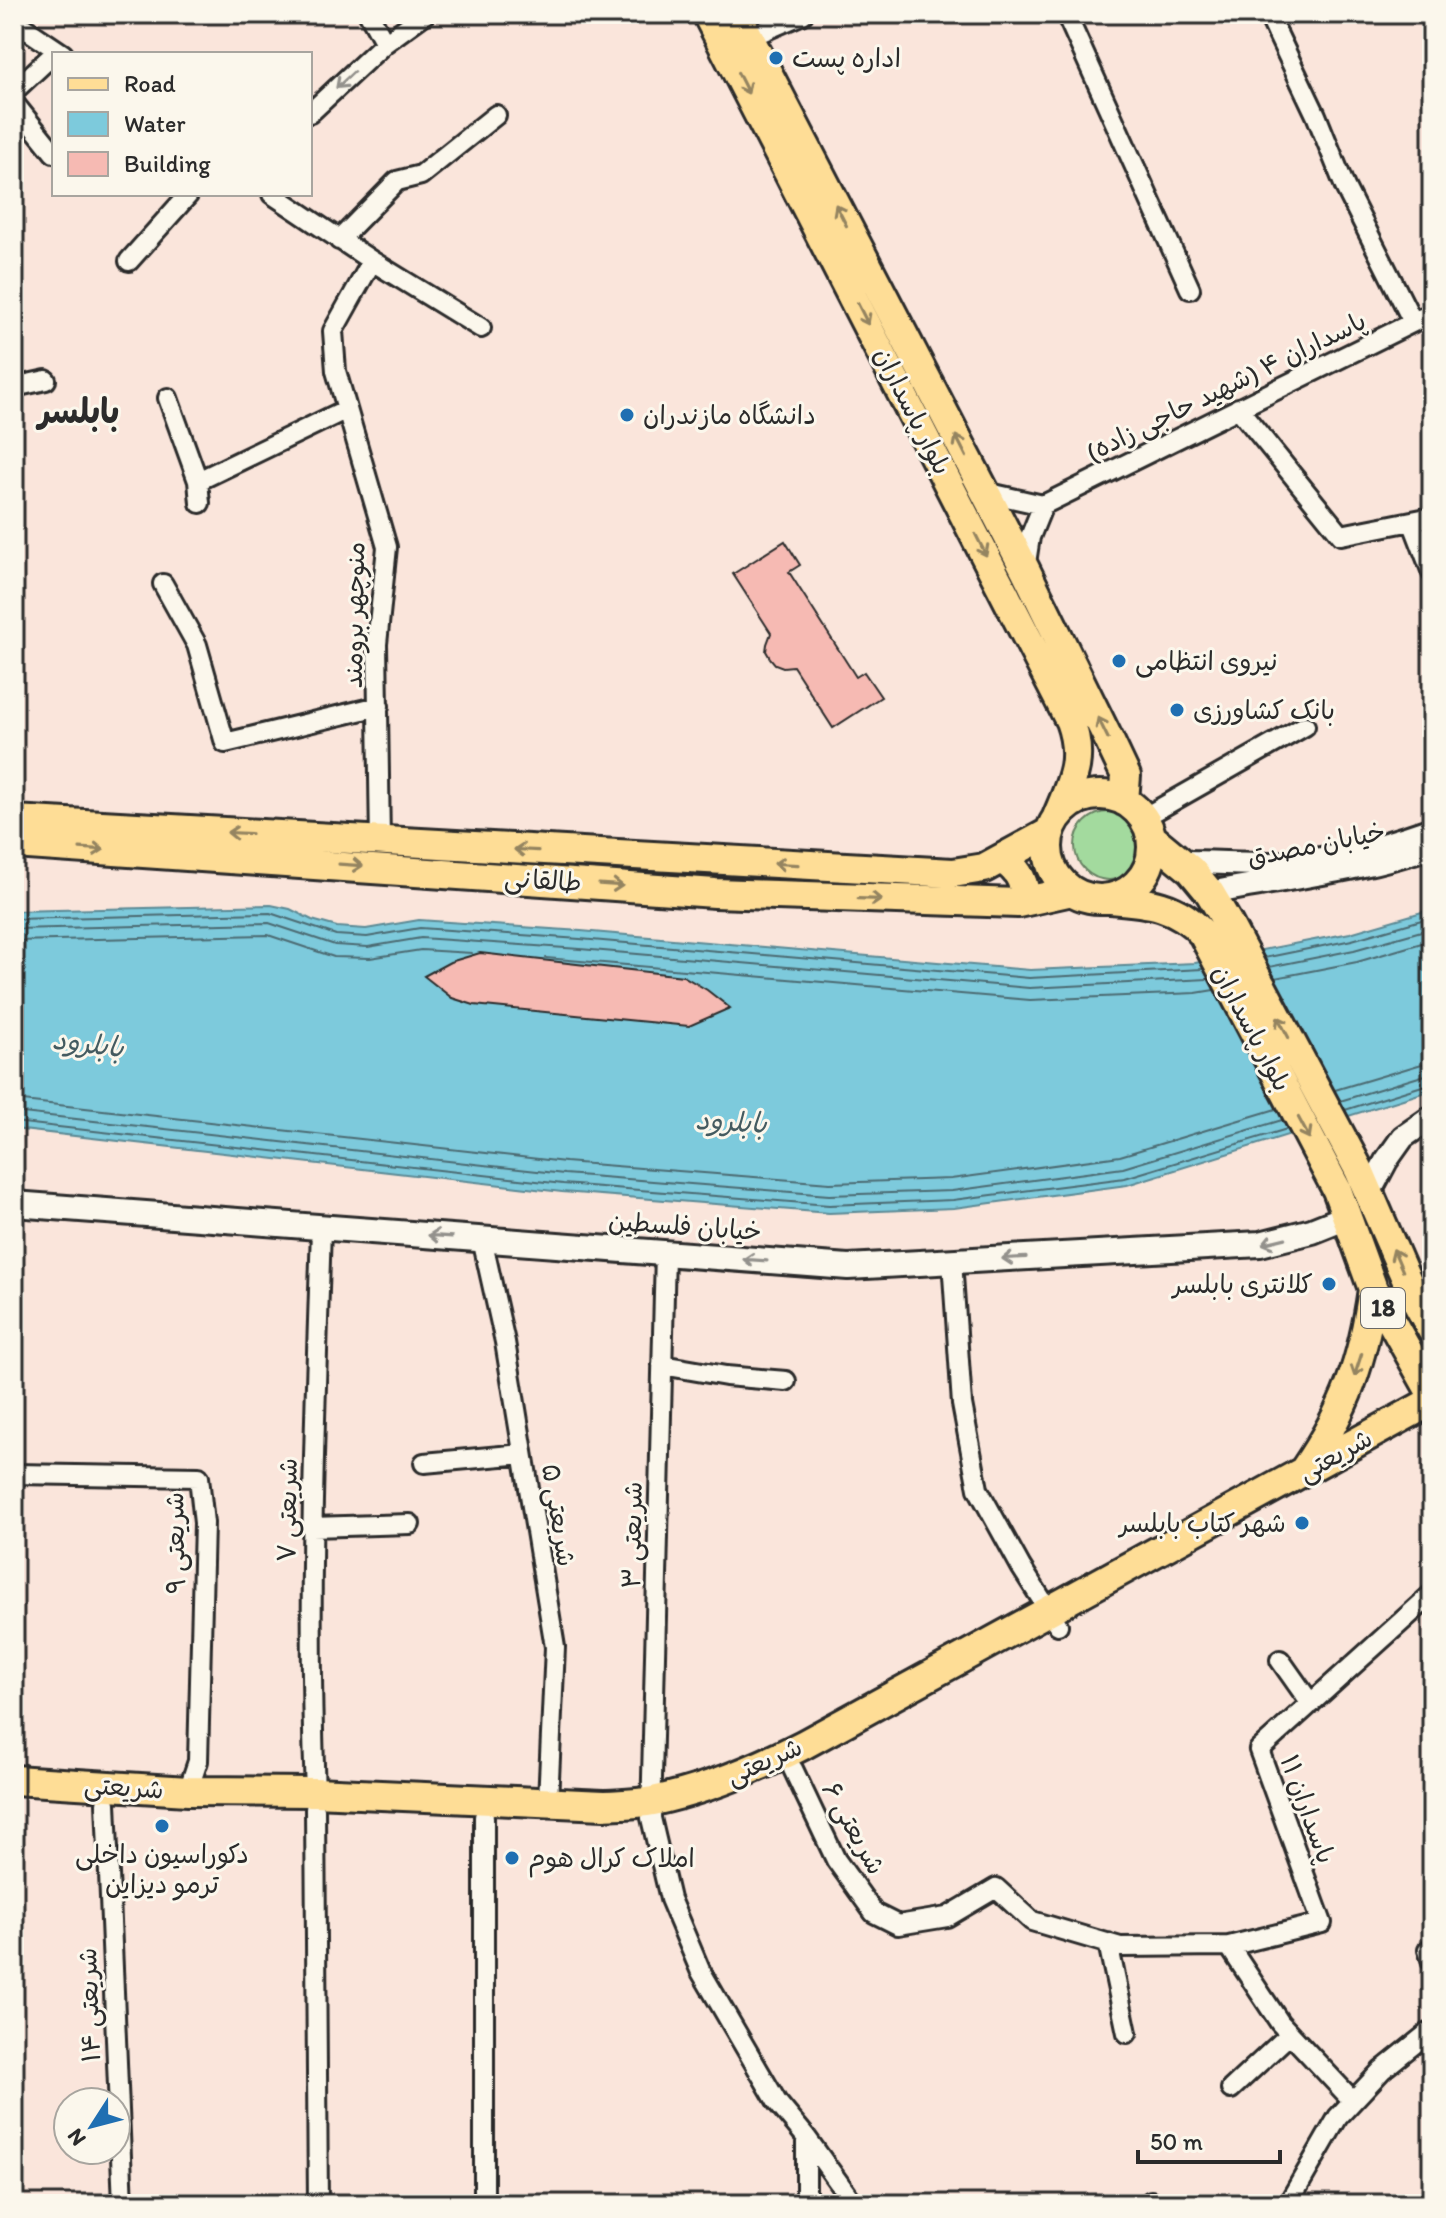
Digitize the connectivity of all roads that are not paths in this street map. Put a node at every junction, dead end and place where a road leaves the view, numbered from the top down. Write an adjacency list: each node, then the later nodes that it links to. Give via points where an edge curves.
1 (369, 14): 9 (street)
2 (425, 14): 9 (street)
3 (707, 14): 44 (main road, بلوار پاسداران, one-way to 44, via 1070,721 1077,758)
4 (803, 14): 8 (street)
5 (1066, 14): 22 (street)
6 (1268, 14): 24 (street, via 1345,187)
7 (14, 21): 10 (street)
8 (743, 26): 32 (main road, بلوار پاسداران, one-way to 8)
9 (385, 43): 14 (street, one-way to 14)
10 (60, 52)
11 (52, 59): 12 (street)
12 (14, 91)
13 (14, 103): 16 (street)
14 (312, 111)
15 (496, 115): 19 (street, via 421,175 397,181)
16 (52, 150)
17 (187, 196): 20 (street)
18 (275, 196): 19 (street)
19 (339, 240): 21 (street)
20 (129, 261)
21 (372, 261): 25 (street); 30 (street, منوچهر برومند, via 333,331 336,371)
22 (1190, 289)
23 (1432, 313): 24 (street, پاسداران ۴ (شهید حاجی زاده))
24 (1413, 322): 29 (street, پاسداران ۴ (شهید حاجی زاده))
25 (481, 328)
26 (46, 380): 27 (street)
27 (14, 387)
28 (168, 398): 31 (street)
29 (1238, 408): 34 (street, پاسداران ۴ (شهید حاجی زاده)); 36 (street, via 1341,535)
30 (347, 409): 31 (street); 40 (street, منوچهر برومند, via 387,547 377,644)
31 (198, 481): 33 (street)
32 (985, 492): 34 (street); 37 (main road, بلوار پاسداران)
33 (200, 503)
34 (1043, 505): 37 (street)
35 (1432, 517): 36 (street)
36 (1412, 521): 38 (street)
37 (1025, 569): 42 (main road, بلوار پاسداران, one-way to 37, via 1121,764)
38 (1432, 573)
39 (163, 584): 40 (street, via 197,645 225,743)
40 (379, 706): 46 (street, منوچهر برومند)
41 (1305, 726): 42 (street)
42 (1140, 818): 44 (main road, via 1108,795 1069,804); 50 (main road, بلوار پاسداران); 53 (main road, via 1151,859 1142,879)
43 (14, 820): 46 (main road, طالقانی, one-way to 43)
44 (1054, 824): 49 (main road, طالقانی); 51 (main road, via 1047,850 1051,866)
45 (1432, 829): 50 (street, خیابان مصدق, via 1313,860)
46 (380, 842): 49 (main road, طالقانی, one-way to 46, via 953,873)
47 (14, 844): 54 (main road, طالقانی, one-way to 54, via 715,893)
48 (1432, 846): 52 (street, خیابان مصدق, via 1317,876)
49 (1002, 859): 54 (main road, via 1023,880 1025,895)
50 (1182, 862): 52 (main road, بلوار پاسداران)
51 (1072, 891): 53 (main road); 54 (main road, طالقانی)
52 (1210, 893): 55 (main road, بلوار پاسداران)
53 (1109, 899): 55 (main road, بلوار پاسداران, via 1164,905)
54 (1018, 903)
55 (1216, 930): 57 (main road, بلوار پاسداران, one-way to 55); 59 (main road, بلوار پاسداران, one-way to 59)
56 (1432, 1117): 57 (street, via 1403,1137)
57 (1364, 1182): 65 (main road, 18, one-way to 57)
58 (14, 1204): 60 (main road, خیابان فلسطین)
59 (1347, 1217): 63 (main road, خیابان فلسطین, one-way to 63, via 1260,1244); 64 (main road, 18)
60 (321, 1229): 61 (main road, خیابان فلسطین, one-way to 60); 76 (street, شریعتی ۷)
61 (482, 1239): 62 (main road, خیابان فلسطین); 71 (street, شریعتی ۵)
62 (665, 1253): 63 (main road, خیابان فلسطین, one-way to 62, via 848,1267); 66 (street, شریعتی ۳)
63 (952, 1261): 78 (street, via 962,1404 978,1489)
64 (1373, 1289): 68 (main road, 18); 73 (main road, one-way to 73, via 1358,1368 1331,1431)
65 (1432, 1330)
66 (662, 1365): 67 (street); 88 (street, شریعتی ۳)
67 (786, 1381)
68 (1432, 1394)
69 (1432, 1401): 73 (main road, شریعتی)
70 (1432, 1421): 78 (main road, شریعتی)
71 (523, 1454): 72 (street); 86 (street, شریعتی ۵, via 555,1647)
72 (424, 1463)
73 (1303, 1473): 78 (main road, شریعتی)
74 (14, 1474): 83 (street, شریعتی ۹, via 199,1477 204,1523 198,1761)
75 (410, 1524): 76 (street)
76 (312, 1527): 85 (street, شریعتی ۷)
77 (1432, 1594): 80 (street, پاسداران ۱۱)
78 (1053, 1618): 81 (main road, شریعتی); 88 (main road, شریعتی, via 785,1754)
79 (1280, 1660): 80 (street)
80 (1311, 1704): 91 (street, پاسداران ۱۱, via 1259,1750 1322,1923)
81 (793, 1769): 88 (main road, شریعتی, via 747,1790); 90 (street, شریعتی ۶, via 836,1860 874,1913 898,1925 947,1917 996,1888 1032,1921)
82 (14, 1780): 83 (main road, شریعتی)
83 (188, 1791): 85 (main road, شریعتی)
84 (14, 1797): 87 (main road, شریعتی)
85 (315, 1801): 86 (main road, شریعتی); 87 (main road, شریعتی); 89 (main road, شریعتی); 101 (street, شریعتی ۷)
86 (548, 1801): 88 (main road, شریعتی)
87 (106, 1803): 100 (street, شریعتی ۱۴)
88 (652, 1810): 89 (main road, شریعتی, via 604,1821); 99 (street, شریعتی ۳, via 670,1899 700,1970 777,2102)
89 (484, 1817): 102 (street)
90 (1108, 1943): 91 (street, شریعتی ۶); 94 (street)
91 (1229, 1946): 95 (street)
92 (1432, 1947): 93 (street)
93 (1432, 1962)
94 (1127, 2033)
95 (1290, 2034): 97 (street); 98 (street)
96 (1432, 2036): 98 (street, via 1428,2033 1382,2070)
97 (1231, 2089)
98 (1353, 2101): 105 (street, via 1338,2117)
99 (806, 2137): 103 (street); 104 (street, شریعتی ۳)
100 (123, 2204)
101 (318, 2204)
102 (484, 2204)
103 (806, 2204)
104 (854, 2204)
105 (1288, 2204)

